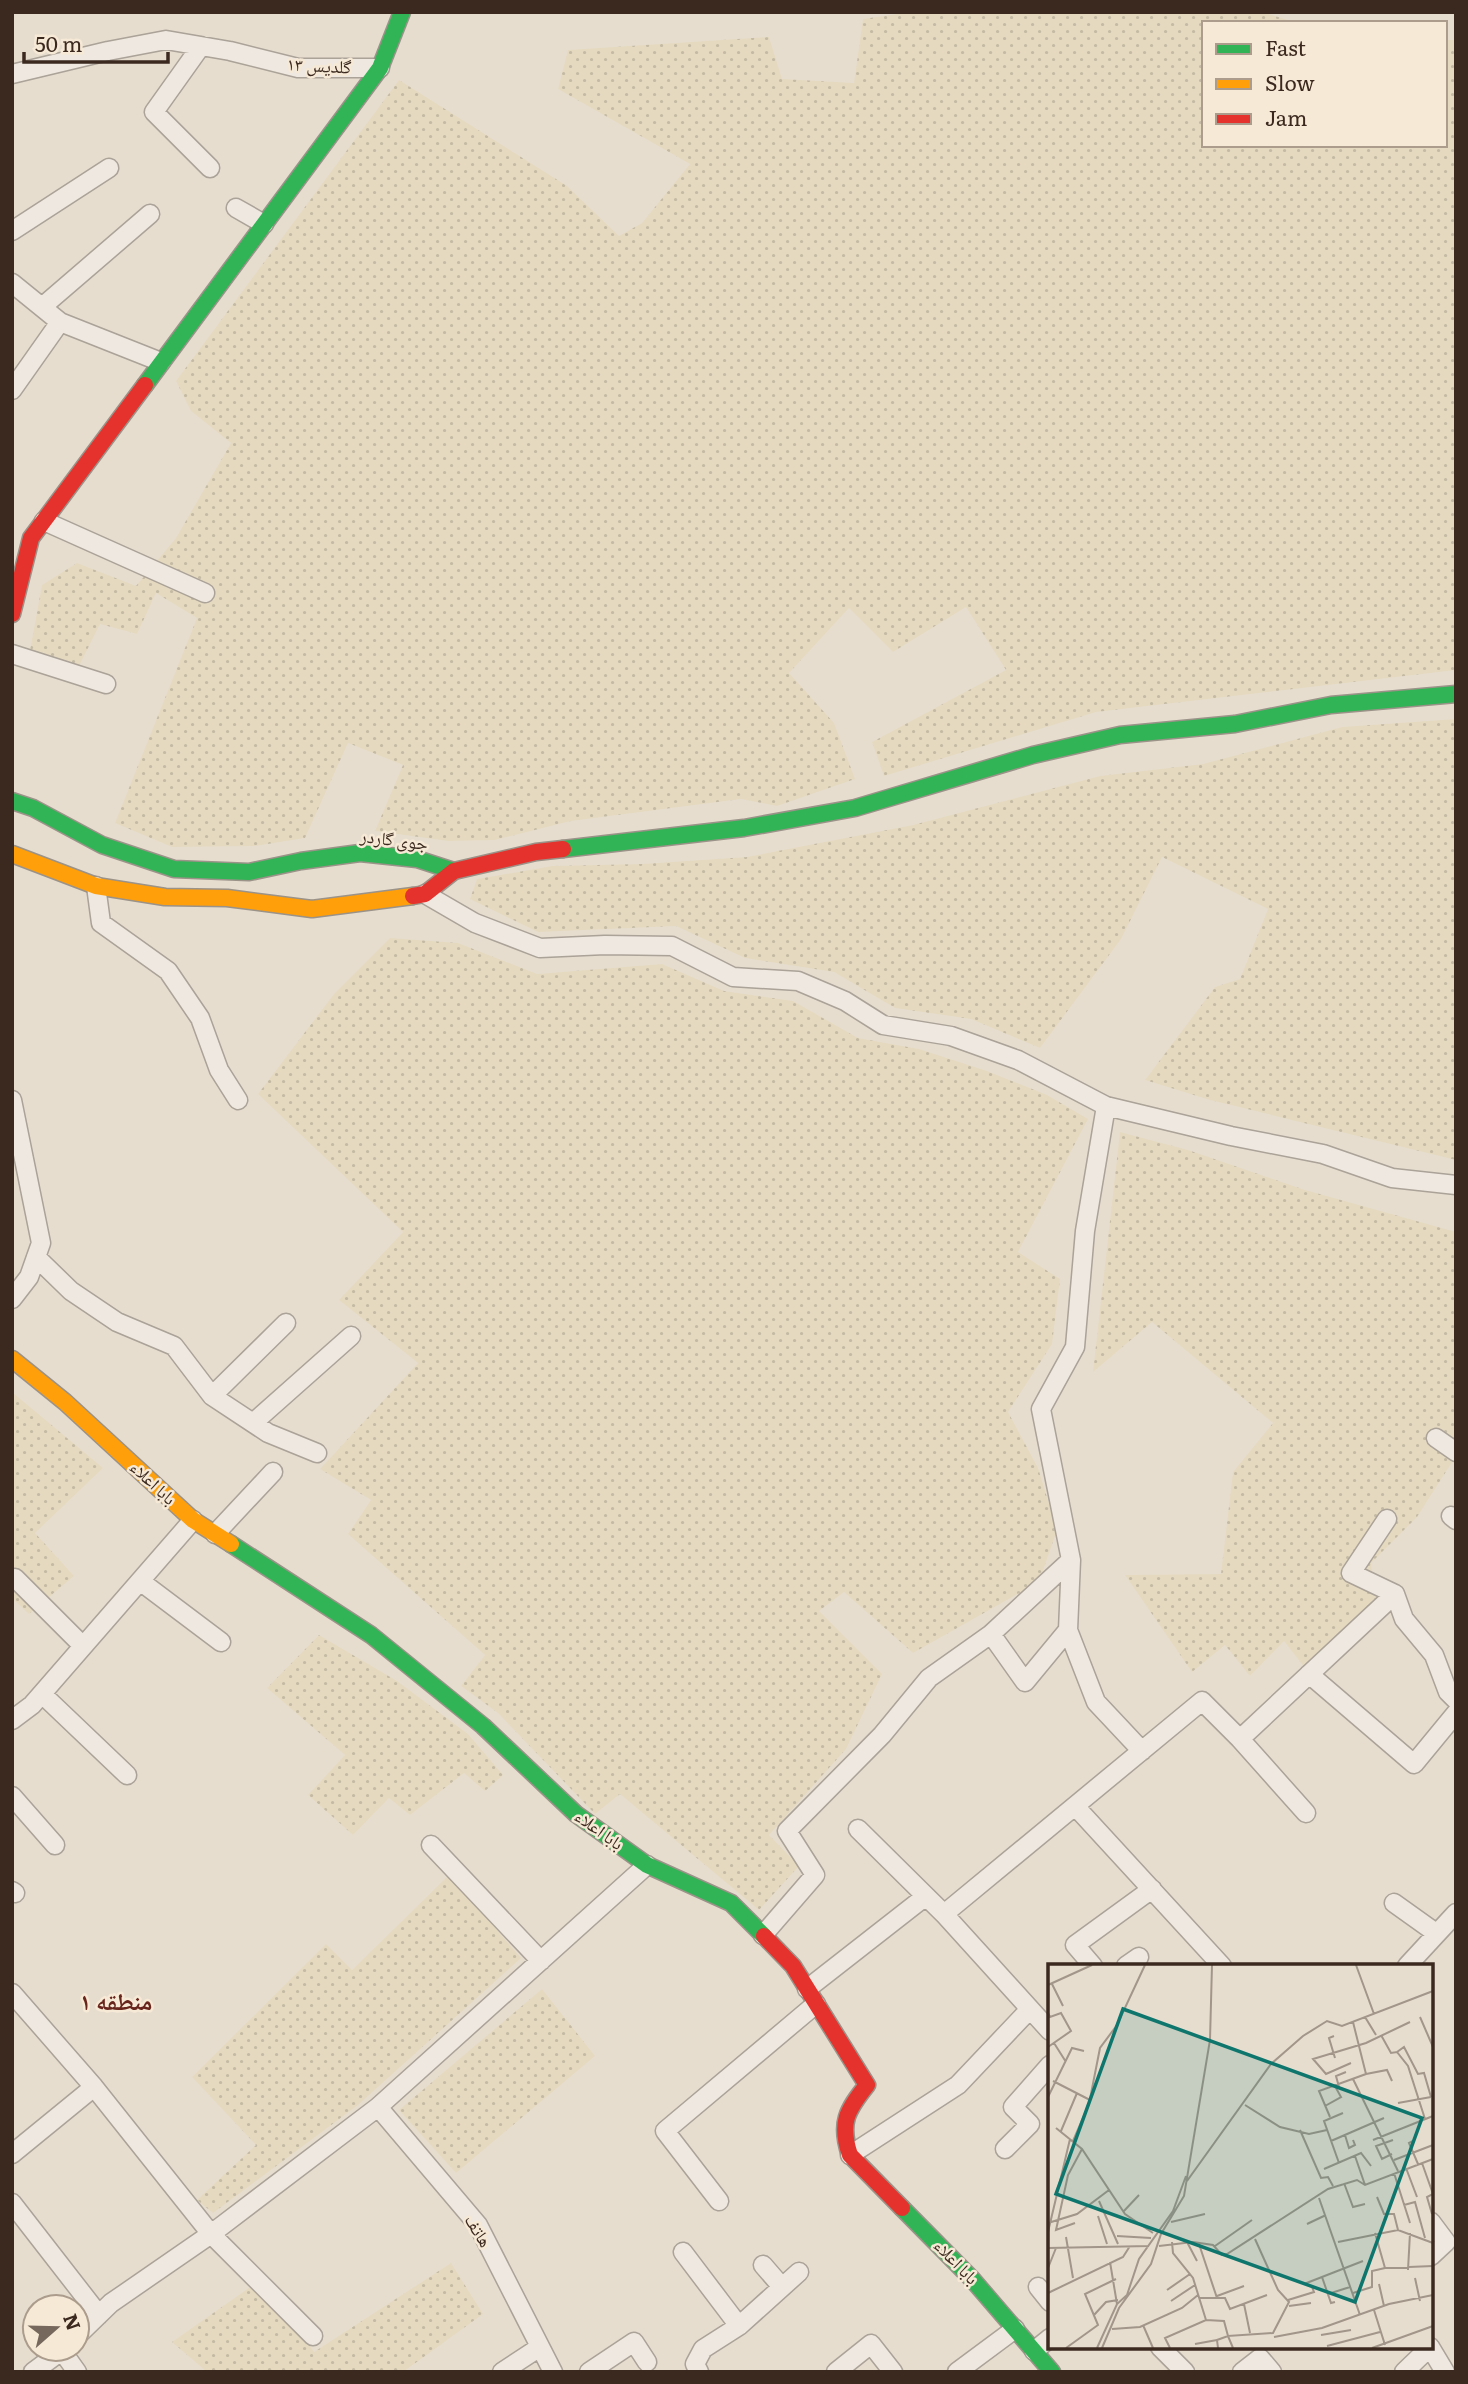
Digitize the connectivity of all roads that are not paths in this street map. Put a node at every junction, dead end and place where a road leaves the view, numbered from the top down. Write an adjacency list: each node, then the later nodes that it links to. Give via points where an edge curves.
1 (402, 12): 3 (street)
2 (201, 47): 3 (street, گلدیس ۱۳, via 298,68); 4 (street, گلدیس ۱۳, via 166,40); 5 (street, via 154,112)
3 (380, 68): 9 (street)
4 (12, 74)
5 (210, 167)
6 (109, 168): 10 (street)
7 (236, 208): 9 (street)
8 (150, 214): 12 (street)
9 (264, 223): 14 (street)
10 (12, 231)
11 (12, 283): 12 (street)
12 (42, 307): 13 (street)
13 (60, 322): 14 (street); 15 (street)
14 (161, 362): 16 (street)
15 (12, 390)
16 (44, 521): 17 (street); 18 (street, via 31,538)
17 (205, 593)
18 (12, 614)
19 (12, 654): 20 (street)
20 (106, 684)
21 (1456, 694): 25 (street, via 1331,705 1235,724 1120,734 1033,754 855,808 744,828 536,852)
22 (12, 801): 23 (street, جوی گاردر)
23 (102, 845): 25 (street, جوی گاردر, via 174,869 248,872 360,853 417,859); 26 (street)
24 (12, 854): 26 (street)
25 (454, 871): 27 (street)
26 (96, 886): 27 (street, via 165,897 227,898 312,909); 29 (street, via 101,923 168,971 200,1018 219,1070)
27 (425, 894): 30 (street, via 475,923 540,948 672,946 733,977 798,981 845,1001 883,1025 950,1037 1018,1060)
28 (12, 1100): 31 (street)
29 (238, 1100)
30 (1106, 1106): 32 (street, via 1324,1154 1392,1178); 47 (street, via 1085,1231 1075,1347 1041,1409)
31 (16, 1138): 33 (street, via 41,1243)
32 (1456, 1185)
33 (36, 1257): 34 (street, via 29,1277); 38 (street, via 71,1291 117,1322 174,1346)
34 (12, 1299)
35 (286, 1323): 38 (street)
36 (351, 1336): 39 (street)
37 (12, 1359): 45 (street, بابا اعلاء)
38 (212, 1396): 39 (street)
39 (253, 1423): 42 (street)
40 (1436, 1438): 41 (street)
41 (1456, 1452)
42 (317, 1453)
43 (273, 1472): 46 (street)
44 (1387, 1519): 50 (street, via 1350,1573)
45 (193, 1520): 46 (street, بابا اعلاء); 49 (street)
46 (215, 1534): 69 (street, بابا اعلاء, via 371,1635 484,1726 576,1814)
47 (1072, 1560): 51 (street); 52 (street)
48 (15, 1578): 54 (street)
49 (140, 1581): 53 (street); 54 (street)
50 (1395, 1594): 55 (street); 57 (street, via 1404,1619 1434,1655 1448,1692)
51 (1068, 1630): 52 (street, via 1025,1682); 61 (street, via 1096,1702)
52 (991, 1634): 76 (street, via 929,1678 882,1735 787,1831 815,1875)
53 (221, 1642)
54 (83, 1646): 56 (street)
55 (1309, 1674): 58 (street, via 1415,1764); 60 (street)
56 (42, 1694): 59 (street); 62 (street)
57 (1456, 1700)
58 (1456, 1713)
59 (12, 1720)
60 (1240, 1739): 61 (street, via 1202,1701); 65 (street)
61 (1142, 1751): 64 (street)
62 (127, 1775)
63 (12, 1796): 67 (street)
64 (1075, 1806): 70 (street); 74 (street)
65 (1306, 1813)
66 (858, 1829): 71 (street)
67 (55, 1845)
68 (431, 1845): 77 (street)
69 (647, 1865): 76 (street, بابا اعلاء, via 731,1902); 77 (street)
70 (1152, 1889): 78 (street, via 1075,1945); 79 (street)
71 (926, 1896): 74 (street); 82 (street)
72 (1394, 1903): 75 (street)
73 (1456, 1913): 75 (street)
74 (943, 1914): 83 (street)
75 (1436, 1933): 80 (street)
76 (763, 1935): 82 (street, بابا اعلاء, via 793,1966)
77 (541, 1961): 87 (street)
78 (1091, 1964)
79 (1220, 1964)
80 (1409, 1964)
81 (12, 1993): 86 (street)
82 (812, 1996): 90 (street, بابا اعلاء, via 867,2085 849,2108 842,2136); 91 (street, via 665,2131)
83 (1030, 2009): 84 (street); 90 (street, via 958,2085)
84 (1048, 2029)
85 (1048, 2067): 88 (street, via 1013,2107 1030,2124)
86 (94, 2087): 89 (street); 94 (street)
87 (378, 2107): 94 (street); 108 (street, هاتف, via 478,2225)
88 (1005, 2149)
89 (12, 2154)
90 (850, 2155): 105 (street, بابا اعلاء, via 972,2278)
91 (719, 2201)
92 (12, 2203): 102 (street)
93 (1433, 2224): 96 (street, via 1447,2242)
94 (211, 2234): 102 (street); 106 (street)
95 (683, 2252): 104 (street)
96 (1433, 2254)
97 (763, 2265): 99 (street)
98 (799, 2272): 99 (street)
99 (782, 2287): 104 (street)
100 (1038, 2287): 101 (street)
101 (1048, 2300)
102 (99, 2315): 103 (street)
103 (91, 2323)
104 (739, 2326): 117 (street, via 703,2349 695,2364)
105 (1015, 2329): 112 (street, بابا اعلاء); 120 (street)
106 (313, 2336)
107 (1048, 2340): 112 (street)
108 (540, 2347): 114 (street); 115 (street, هاتف)
109 (1162, 2349): 122 (street)
110 (1428, 2349): 125 (street)
111 (1431, 2349): 126 (street)
112 (1034, 2351): 121 (street, بابا اعلاء)
113 (647, 2362): 116 (street, via 634,2342)
114 (502, 2372)
115 (553, 2372)
116 (589, 2372)
117 (699, 2372)
118 (835, 2372): 119 (street, via 872,2344)
119 (893, 2372)
120 (957, 2372)
121 (1052, 2372)
122 (1185, 2372)
123 (1242, 2372): 124 (street, via 1260,2358)
124 (1272, 2372)
125 (1404, 2372)
126 (1445, 2372)

